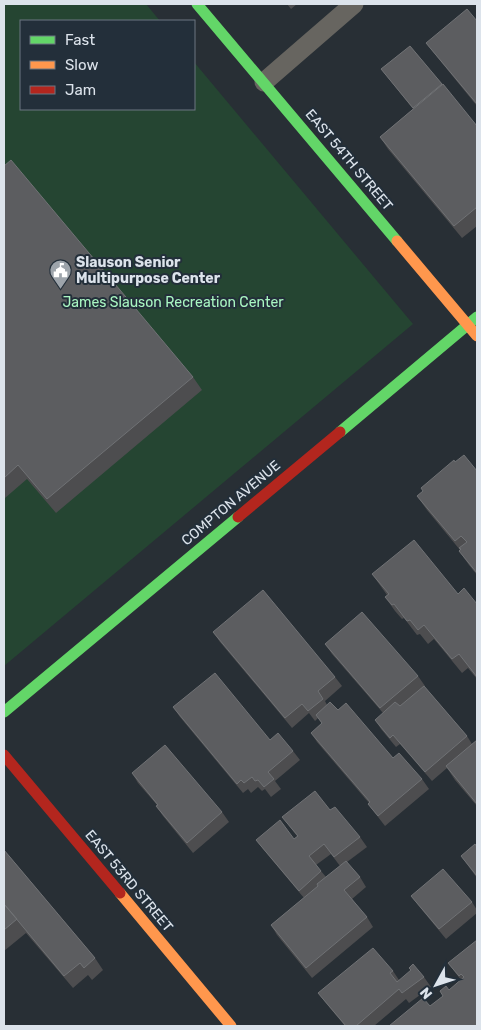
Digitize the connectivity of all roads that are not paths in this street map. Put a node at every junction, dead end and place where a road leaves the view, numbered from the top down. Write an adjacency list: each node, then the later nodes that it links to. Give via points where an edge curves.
1 (197, 4): 3 (street, EAST 54TH STREET)
2 (354, 4): 3 (lane)
3 (264, 82): 4 (street, EAST 54TH STREET)
4 (473, 321): 5 (street, EAST 54TH STREET); 6 (street, COMPTON AVENUE)
5 (477, 336)
6 (4, 712)
7 (4, 755): 8 (street, EAST 53RD STREET)
8 (231, 1026)

